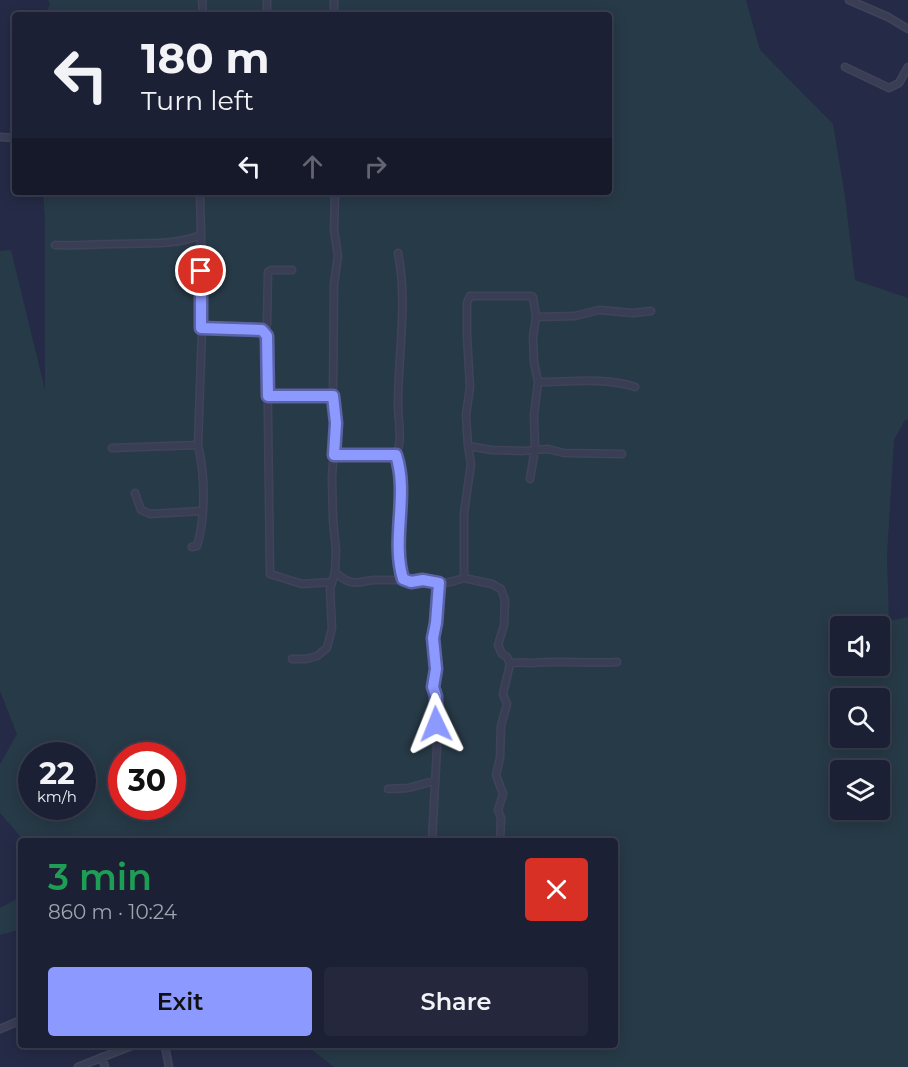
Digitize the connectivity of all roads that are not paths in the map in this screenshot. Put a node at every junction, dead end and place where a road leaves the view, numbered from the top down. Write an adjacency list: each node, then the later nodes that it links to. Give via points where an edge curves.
1 (849, 0): 2 (street)
2 (908, 29)
3 (845, 67): 4 (street, via 889,88 899,82)
4 (908, 67)
5 (200, 195): 7 (street)
6 (335, 195): 18 (street, via 338,256)
7 (201, 235): 8 (street, via 165,243); 13 (street)
8 (55, 245)
9 (398, 253): 25 (street, via 402,299 400,434)
10 (292, 270): 14 (street, via 268,272)
11 (651, 311): 12 (street, via 599,310 575,316)
12 (537, 317): 15 (street, via 533,337); 20 (street, via 531,296 470,296)
13 (201, 328): 14 (street); 19 (street)
14 (264, 333): 17 (street)
15 (538, 382): 16 (street, via 605,382); 22 (street)
16 (635, 387)
17 (268, 396): 18 (street); 33 (street, via 270,574 302,584)
18 (333, 396): 24 (street)
19 (198, 445): 21 (street); 28 (street, via 204,473)
20 (468, 446): 22 (street); 31 (street, via 471,464 464,513)
21 (111, 448)
22 (535, 449): 23 (street); 26 (street)
23 (622, 454)
24 (334, 455): 25 (street); 30 (street)
25 (396, 455): 32 (street)
26 (530, 479)
27 (135, 494): 28 (street, via 141,510 150,514)
28 (202, 511): 29 (street, via 200,537 197,546)
29 (192, 547)
30 (335, 572): 32 (street, via 353,583); 33 (street)
31 (464, 578): 34 (street); 37 (street, via 501,589 506,613 498,645)
32 (403, 579): 34 (street)
33 (332, 582): 35 (street, via 332,628 327,648 317,656)
34 (439, 583): 38 (street, via 433,638 437,747)
35 (292, 659)
36 (617, 662): 37 (street)
37 (510, 664): 41 (street, via 503,694 507,704 496,775 503,794 498,810)
38 (434, 781): 39 (street); 40 (street)
39 (388, 789)
40 (432, 838)
41 (500, 838)
42 (18, 1021): 43 (street)
43 (0, 1029)
44 (126, 1048): 46 (street)
45 (165, 1048): 49 (street)
46 (102, 1057): 47 (street); 48 (street)
47 (78, 1067)
48 (105, 1067)
49 (169, 1067)

